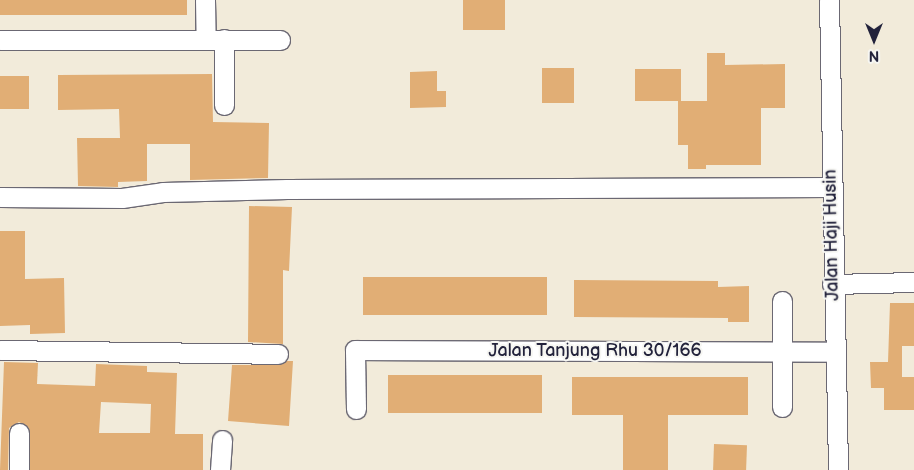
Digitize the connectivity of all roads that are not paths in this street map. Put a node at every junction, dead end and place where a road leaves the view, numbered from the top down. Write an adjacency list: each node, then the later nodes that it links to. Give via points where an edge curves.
1 (205, 0): 3 (street)
2 (829, 0): 7 (street, Jalan Haji Husin)
3 (215, 39): 4 (street); 5 (street); 6 (street)
4 (0, 40)
5 (280, 40)
6 (224, 105)
7 (831, 186): 8 (street, via 268,190 163,192 122,198); 10 (street, Jalan Haji Husin)
8 (0, 197)
9 (914, 282): 10 (street)
10 (832, 284): 14 (street, Jalan Haji Husin)
11 (782, 301): 13 (street)
12 (0, 350): 15 (street)
13 (781, 352): 14 (street, Jalan Tanjung Rhu 30/166); 16 (street); 17 (street, Jalan Tanjung Rhu 30/166, via 355,350)
14 (835, 352): 22 (street, Jalan Haji Husin)
15 (278, 354)
16 (782, 407)
17 (356, 409)
18 (20, 433): 20 (street)
19 (222, 440): 21 (street)
20 (20, 470)
21 (220, 470)
22 (838, 470)

